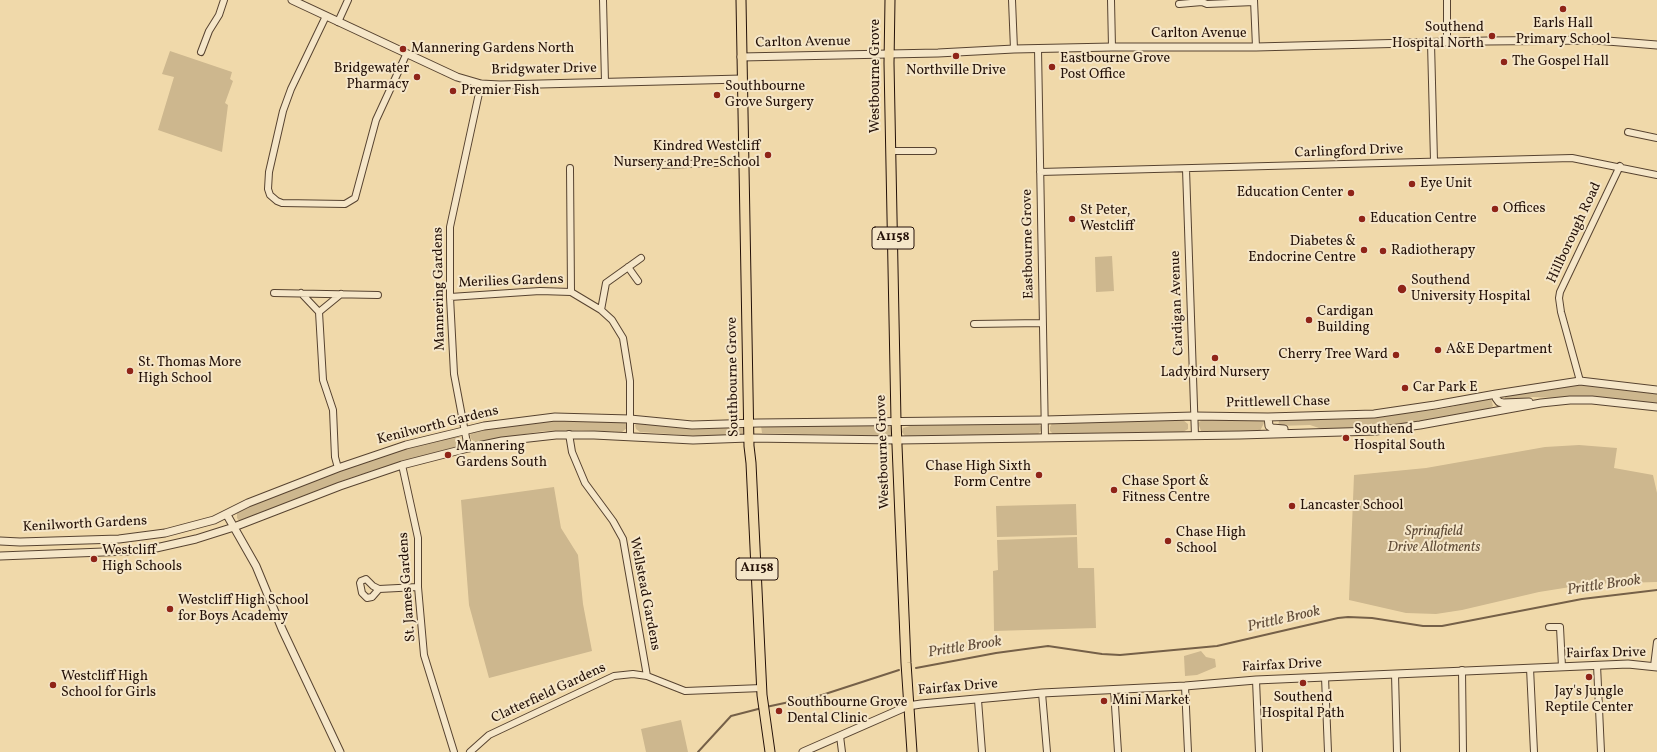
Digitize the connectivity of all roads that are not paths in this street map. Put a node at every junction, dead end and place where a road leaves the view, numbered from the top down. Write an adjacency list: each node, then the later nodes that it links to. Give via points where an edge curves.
1 (224, 0): 22 (street)
2 (292, 0): 13 (street, Bridgwater Drive)
3 (348, 0): 14 (street)
4 (603, 0): 27 (street)
5 (741, 0): 25 (main road, Southbourne Grove / A1158)
6 (890, 0): 23 (main road, Westbourne Grove / A1158)
7 (1012, 0): 20 (street)
8 (1111, 0): 18 (street)
9 (1447, 0): 16 (street)
10 (1202, 1): 11 (street, via 1207,4); 12 (street)
11 (1254, 1): 19 (street)
12 (1179, 4)
13 (326, 16): 14 (street, Bridgwater Drive); 24 (street, via 283,111 269,172 268,189 277,201 345,204 355,198 376,120)
14 (338, 22): 24 (street, Bridgwater Drive)
15 (1431, 42): 16 (street, Carlton Avenue); 19 (street, Carlton Avenue); 33 (street)
16 (1447, 42): 17 (street, Carlton Avenue, via 1595,40)
17 (1657, 45)
18 (1112, 47): 19 (street, Carlton Avenue); 21 (street, Carlton Avenue)
19 (1256, 47)
20 (1014, 49): 21 (street, Carlton Avenue); 23 (street, Carlton Avenue)
21 (1038, 49): 39 (street, Eastbourne Grove)
22 (201, 52)
23 (890, 54): 25 (street, Carlton Avenue); 31 (main road, Westbourne Grove / A1158)
24 (406, 55): 28 (street, Bridgwater Drive, via 457,77)
25 (741, 57): 26 (main road, Southbourne Grove / A1158)
26 (742, 79): 27 (street, Bridgwater Drive); 34 (main road, Southbourne Grove / A1158)
27 (605, 82): 28 (street, Bridgwater Drive)
28 (481, 84): 49 (street, Mannering Gardens, via 450,227)
29 (1628, 132): 30 (street)
30 (1657, 138)
31 (891, 151): 32 (street, Westbourne Grove); 65 (main road, Westbourne Grove / A1158)
32 (933, 151)
33 (1434, 161): 36 (street, Carlingford Drive, via 1572,158); 38 (street, Carlingford Drive)
34 (744, 162): 35 (street); 67 (main road, Southbourne Grove / A1158)
35 (660, 165)
36 (1620, 166): 40 (street, Carlingford Drive); 54 (street, Hillborough Road, via 1560,292 1561,312)
37 (570, 168): 45 (street)
38 (1186, 169): 39 (street, Carlingford Drive); 61 (street, Cardigan Avenue)
39 (1040, 172): 52 (street, Eastbourne Grove)
40 (1657, 175)
41 (641, 258): 42 (street)
42 (628, 267): 43 (street); 50 (street, via 606,283)
43 (638, 281)
44 (274, 292): 46 (street)
45 (572, 292): 49 (street, Merilies Gardens, via 540,291); 50 (street, Merilies Gardens)
46 (301, 293): 47 (street); 51 (street)
47 (341, 294): 48 (street); 51 (street)
48 (378, 295)
49 (450, 297): 69 (street, Mannering Gardens, via 454,374)
50 (601, 310): 63 (street, Merilies Gardens, via 612,320 622,338 630,381)
51 (319, 312): 81 (street, via 323,380 333,410 335,458)
52 (1042, 323): 53 (street); 64 (street, Eastbourne Grove)
53 (974, 324)
54 (1580, 381): 55 (street, Prittlewell Chase); 56 (street, Prittlewell Chase)
55 (1657, 390)
56 (1499, 393): 57 (street, via 1496,398); 62 (street, Prittlewell Chase, via 1374,414)
57 (1501, 402): 58 (street); 60 (street)
58 (1541, 403): 59 (street, via 1592,400); 60 (street)
59 (1657, 406)
60 (1493, 411): 70 (street, via 1384,430)
61 (1194, 416): 62 (street, Prittlewell Chase); 64 (street, Prittlewell Chase); 74 (street, Cardigan Avenue)
62 (1271, 417): 68 (street, via 1269,426)
63 (630, 419): 67 (street, Kenilworth Gardens, via 692,425); 69 (street, Kenilworth Gardens, via 555,417); 73 (street, Merilies Gardens)
64 (1045, 420): 65 (street, Prittlewell Chase); 77 (street, Eastbourne Grove)
65 (896, 421): 66 (street, Kenilworth Gardens); 75 (main road, Westbourne Grove / A1158)
66 (846, 422): 67 (street, Kenilworth Gardens); 75 (street, via 891,426)
67 (749, 425): 76 (main road, Southbourne Grove / A1158); 78 (street, via 754,433)
68 (1272, 428): 70 (street, via 1301,429); 72 (street)
69 (464, 430): 79 (street, Mannering Gardens); 81 (street, Kenilworth Gardens, via 406,445)
70 (1320, 433): 72 (street)
71 (569, 434): 73 (street, Kenilworth Gardens); 79 (street, Kenilworth Gardens, via 502,441); 96 (street, Wellstead Gardens, via 572,452 585,483 623,539)
72 (1258, 434): 74 (street)
73 (630, 436): 76 (street, Kenilworth Gardens, via 692,440)
74 (1195, 436): 77 (street)
75 (897, 437): 77 (street); 78 (street, Kenilworth Gardens); 104 (main road, Westbourne Grove / A1158)
76 (749, 438): 78 (street, Kenilworth Gardens); 100 (main road, Southbourne Grove / A1158)
77 (1045, 438)
78 (811, 440)
79 (468, 448): 80 (street, Kenilworth Gardens)
80 (402, 465): 83 (street, Kenilworth Gardens); 86 (street, St. James Gardens, via 418,538)
81 (338, 468): 82 (street, Kenilworth Gardens, via 240,506)
82 (227, 514): 83 (street); 84 (street, Kenilworth Gardens, via 190,528 119,539)
83 (234, 527): 85 (street, Kenilworth Gardens, via 156,548); 106 (street, via 256,566 282,629)
84 (0, 541)
85 (0, 556)
86 (418, 587): 87 (street); 107 (street, St. James Gardens, via 424,654)
87 (379, 589)
88 (1549, 627): 92 (street, via 1560,627)
89 (1657, 642): 91 (street)
90 (1597, 665): 91 (street, Fairfax Drive); 92 (street, Fairfax Drive); 122 (street)
91 (1656, 666)
92 (1562, 667): 93 (street, Fairfax Drive)
93 (1530, 668): 94 (street, Fairfax Drive); 121 (street)
94 (1462, 670): 95 (street, Fairfax Drive); 120 (street)
95 (1395, 674): 97 (street, Fairfax Drive); 119 (street)
96 (647, 676): 100 (street, Clatterfield Gardens, via 685,690); 108 (street, Clatterfield Gardens, via 614,676 489,735)
97 (1325, 677): 98 (street, Fairfax Drive); 118 (street)
98 (1256, 680): 99 (street, Fairfax Drive); 117 (street)
99 (1185, 686): 101 (street, Fairfax Drive); 116 (street)
100 (762, 688): 109 (main road, Southbourne Grove / A1158)
101 (1114, 690): 102 (street, Fairfax Drive); 115 (street)
102 (1042, 693): 103 (street, Fairfax Drive); 114 (street)
103 (978, 700): 104 (street, Fairfax Drive); 113 (street)
104 (908, 706): 105 (street, Fairfax Drive); 112 (main road, Westbourne Grove / A1158)
105 (840, 736): 110 (street, Fairfax Drive); 111 (street)
106 (340, 752)
107 (454, 752)
108 (470, 752)
109 (770, 752)
110 (803, 752)
111 (842, 752)
112 (912, 752)
113 (982, 752)
114 (1047, 752)
115 (1118, 752)
116 (1188, 752)
117 (1259, 752)
118 (1328, 752)
119 (1397, 752)
120 (1463, 752)
121 (1534, 752)
122 (1601, 752)

